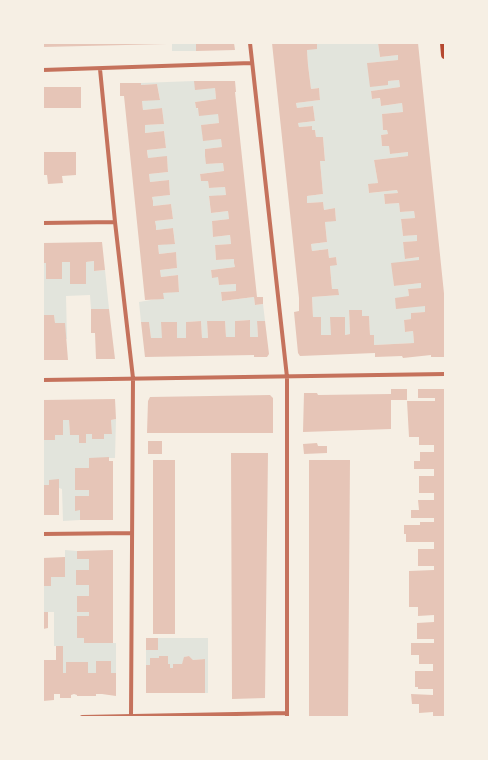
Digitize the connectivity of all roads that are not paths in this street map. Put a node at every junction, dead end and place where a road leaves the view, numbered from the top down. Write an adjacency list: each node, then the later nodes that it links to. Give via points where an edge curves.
1 (250, 43): 4 (street)
2 (444, 43): 3 (main road)
3 (445, 55)
4 (251, 63): 5 (street); 10 (street)
5 (100, 69): 6 (street); 7 (street)
6 (43, 70)
7 (115, 222): 8 (street); 11 (street)
8 (43, 223)
9 (445, 374): 10 (street)
10 (288, 377): 11 (street); 16 (street)
11 (133, 378): 12 (street); 13 (street)
12 (43, 380)
13 (132, 533): 14 (street); 15 (street)
14 (43, 534)
15 (131, 715): 16 (street); 17 (street)
16 (287, 715)
17 (82, 717)

